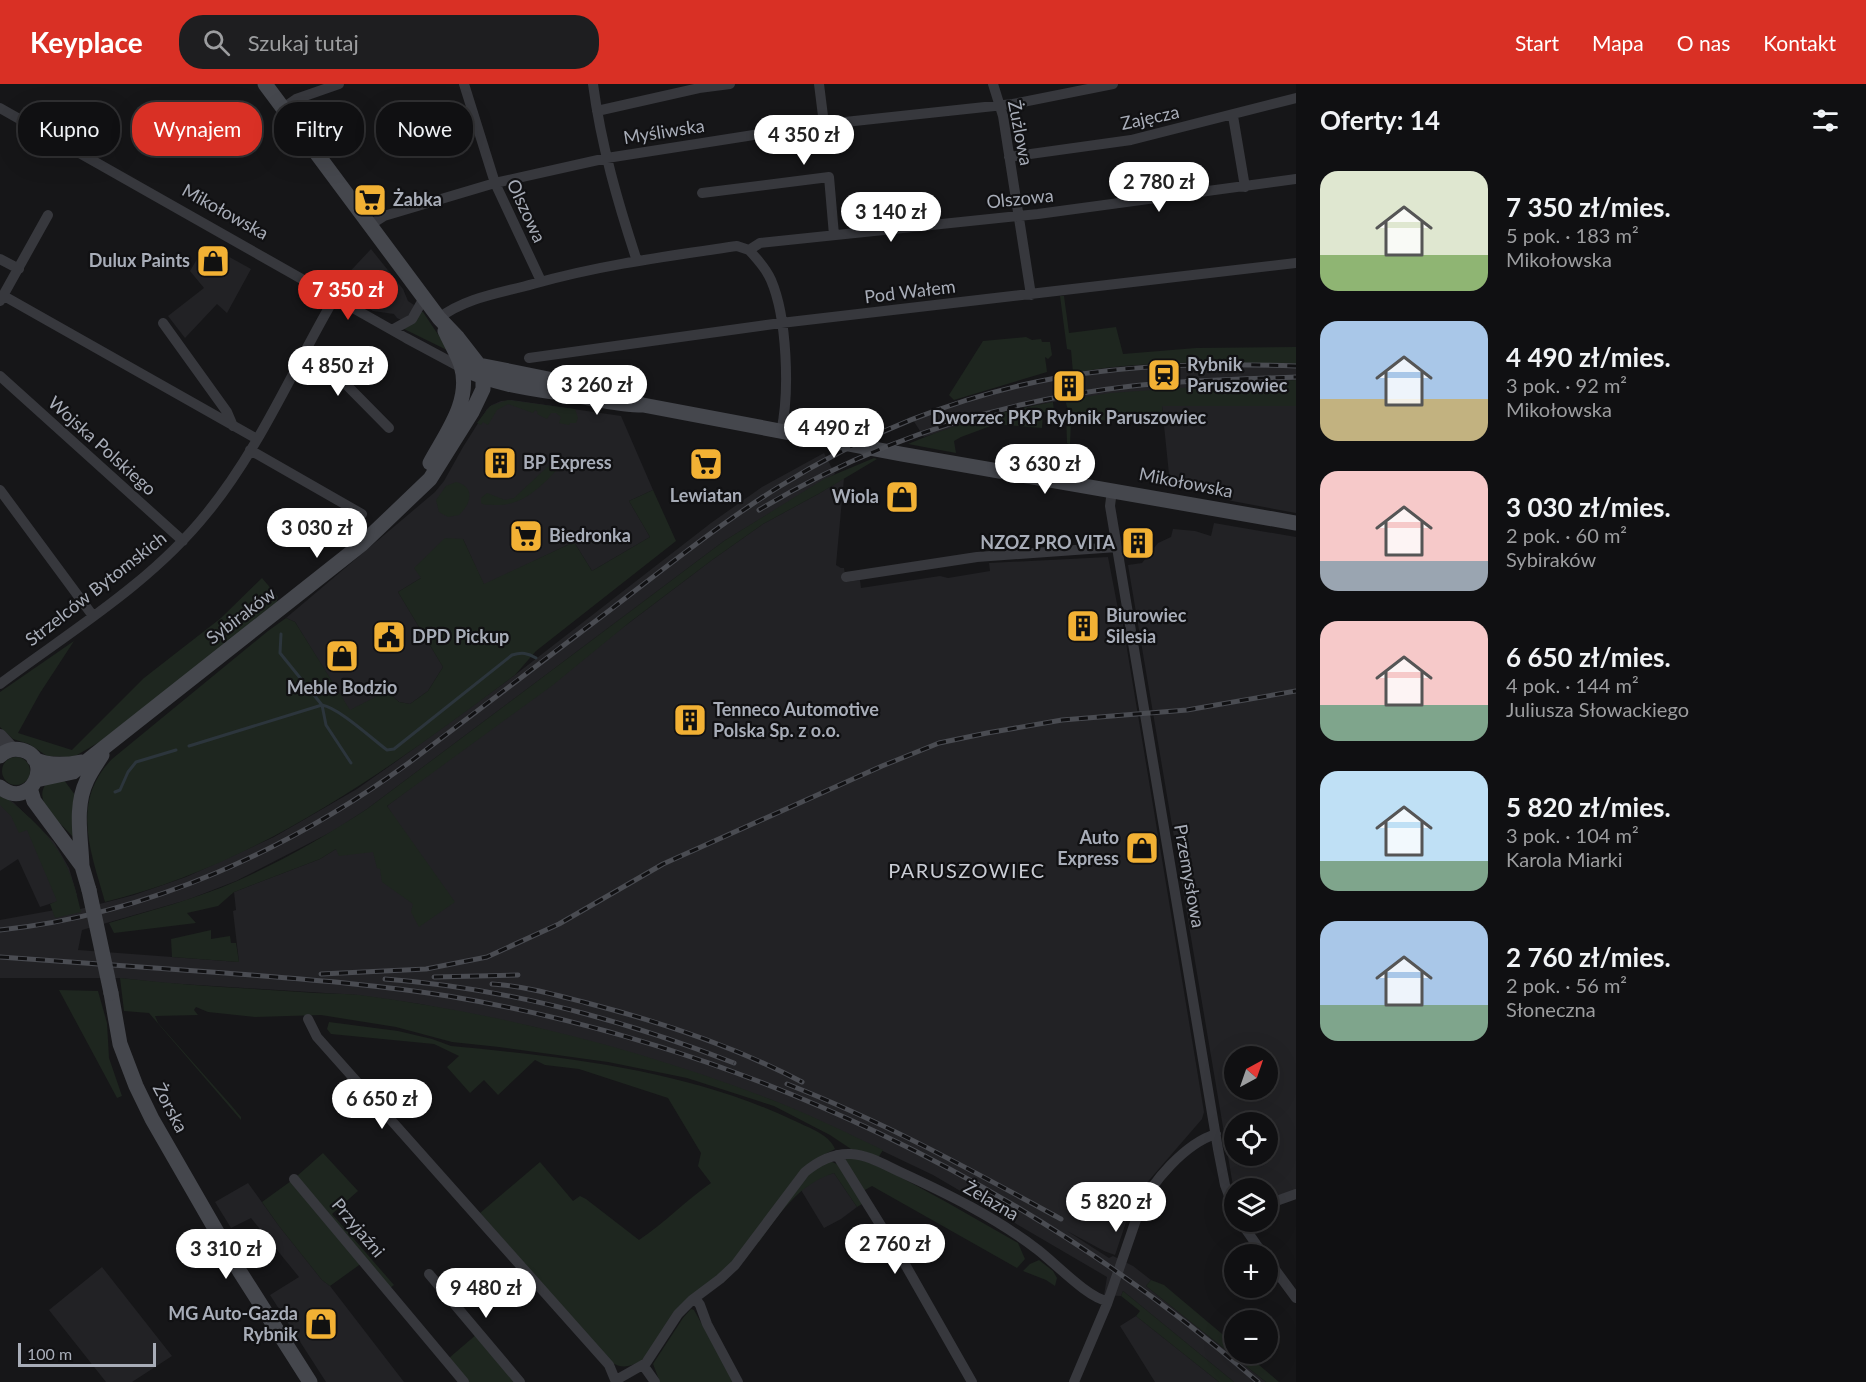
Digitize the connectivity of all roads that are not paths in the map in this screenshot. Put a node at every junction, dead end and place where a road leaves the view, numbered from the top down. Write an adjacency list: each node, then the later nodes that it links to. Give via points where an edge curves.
1 (265, 84): 10 (main road)
2 (339, 84): 11 (street)
3 (464, 84): 21 (street, Olszowa)
4 (593, 84): 14 (street)
5 (730, 84): 14 (street)
6 (819, 84): 16 (street)
7 (993, 84): 12 (street, Żużlowa)
8 (1113, 84): 12 (street, Myśliwska)
9 (1296, 98): 15 (street, Zajęcza)
10 (278, 102)
11 (292, 102)
12 (999, 105): 16 (street, Myśliwska); 18 (street, Żużlowa)
13 (0, 108): 35 (street, Mikołowska)
14 (597, 111): 19 (street)
15 (1233, 116): 18 (street, Zajęcza, via 1131,140); 22 (street)
16 (824, 124): 19 (street, Myśliwska)
17 (319, 156): 26 (main road)
18 (1009, 157): 25 (street, Żużlowa)
19 (607, 158): 21 (street, Myśliwska); 30 (street)
20 (1296, 179): 22 (street, Olszowa)
21 (495, 183): 26 (street, Myśliwska, via 384,216); 33 (street, Olszowa)
22 (1245, 187): 25 (street, Olszowa)
23 (702, 193): 27 (street, via 829,177)
24 (48, 215): 32 (street)
25 (1018, 216): 27 (street, Olszowa); 34 (street, Żużlowa)
26 (370, 225): 37 (main road)
27 (834, 235): 28 (street, Olszowa, via 760,243)
28 (749, 250): 30 (street, Olszowa, via 737,246); 40 (street, via 771,280)
29 (0, 259): 32 (street)
30 (637, 261): 33 (street, Olszowa)
31 (1296, 263): 34 (street, Pod Wałem)
32 (19, 269): 36 (street)
33 (541, 281): 38 (street, Olszowa, via 473,300)
34 (1031, 295): 40 (street, Pod Wałem)
35 (335, 297): 41 (street, Mikołowska); 42 (street, Strzelców Bytomskich)
36 (2, 298): 47 (street)
37 (424, 298): 38 (main road); 41 (street, via 412,319)
38 (439, 318): 44 (main road); 45 (main road)
39 (163, 323): 47 (street)
40 (781, 324): 43 (street, Pod Wałem); 49 (street)
41 (392, 330): 44 (street, Mikołowska)
42 (308, 346): 48 (street); 50 (street, Strzelców Bytomskich)
43 (529, 358)
44 (462, 368): 45 (main road, Mikołowska); 54 (main road, Sybiraków, via 458,412)
45 (481, 372): 49 (main road, Mikołowska, via 507,385 622,405 643,405); 54 (main road, Sybiraków, via 483,389 479,398 430,479)
46 (0, 376): 57 (street, Wojska Polskiego)
47 (233, 426): 50 (street)
48 (389, 428)
49 (781, 432): 53 (main road, Mikołowska)
50 (257, 439): 51 (street, Strzelców Bytomskich)
51 (250, 450): 55 (street); 57 (street, Strzelców Bytomskich, via 217,500)
52 (0, 490): 60 (street)
53 (1112, 490): 56 (main road, Mikołowska); 58 (street, Przemysłowa, via 1110,506)
54 (411, 497): 63 (main road, Sybiraków, via 362,544)
55 (362, 514)
56 (1296, 523)
57 (183, 541): 60 (street, Strzelców Bytomskich)
58 (1117, 547): 59 (street, via 977,557); 72 (street, Przemysłowa)
59 (846, 577)
60 (93, 616): 61 (street, Strzelców Bytomskich)
61 (0, 684)
62 (0, 736): 64 (street)
63 (108, 746): 66 (main road, Sybiraków); 70 (main road, via 88,778 81,799 78,822)
64 (6, 753): 65 (main road, Sybiraków, via 26,752)
65 (34, 759): 66 (main road, Sybiraków, via 65,764); 67 (main road, via 38,769)
66 (89, 760): 67 (main road, Sybiraków, via 73,772)
67 (33, 784): 68 (main road, Sybiraków, via 21,793); 69 (main road, Żorska, via 32,798)
68 (2, 789): 69 (main road, Żorska)
69 (54, 829): 70 (main road, Żorska)
70 (82, 866): 85 (main road, Żorska, bridge, via 120,1044 132,1077 240,1272)
71 (308, 1019): 84 (street, via 316,1037 603,1359)
72 (1216, 1134): 75 (street, Przemysłowa); 82 (street, via 1195,1143 1146,1196)
73 (840, 1155): 80 (street, via 805,1172 735,1265); 82 (street, Żelazna, via 869,1158 926,1184 1033,1246 1093,1296); 90 (street)
74 (294, 1179): 86 (street, Przyjaźni)
75 (1224, 1179)
76 (1296, 1194): 77 (street)
77 (1278, 1200)
78 (429, 1274): 87 (street)
79 (1278, 1274): 81 (street)
80 (694, 1298): 83 (street); 89 (street)
81 (1296, 1299)
82 (1108, 1301): 91 (street)
83 (643, 1365): 84 (street); 88 (street)
84 (616, 1381)
85 (310, 1382)
86 (464, 1382)
87 (520, 1382)
88 (655, 1382)
89 (738, 1382)
90 (972, 1382)
91 (1074, 1382)

